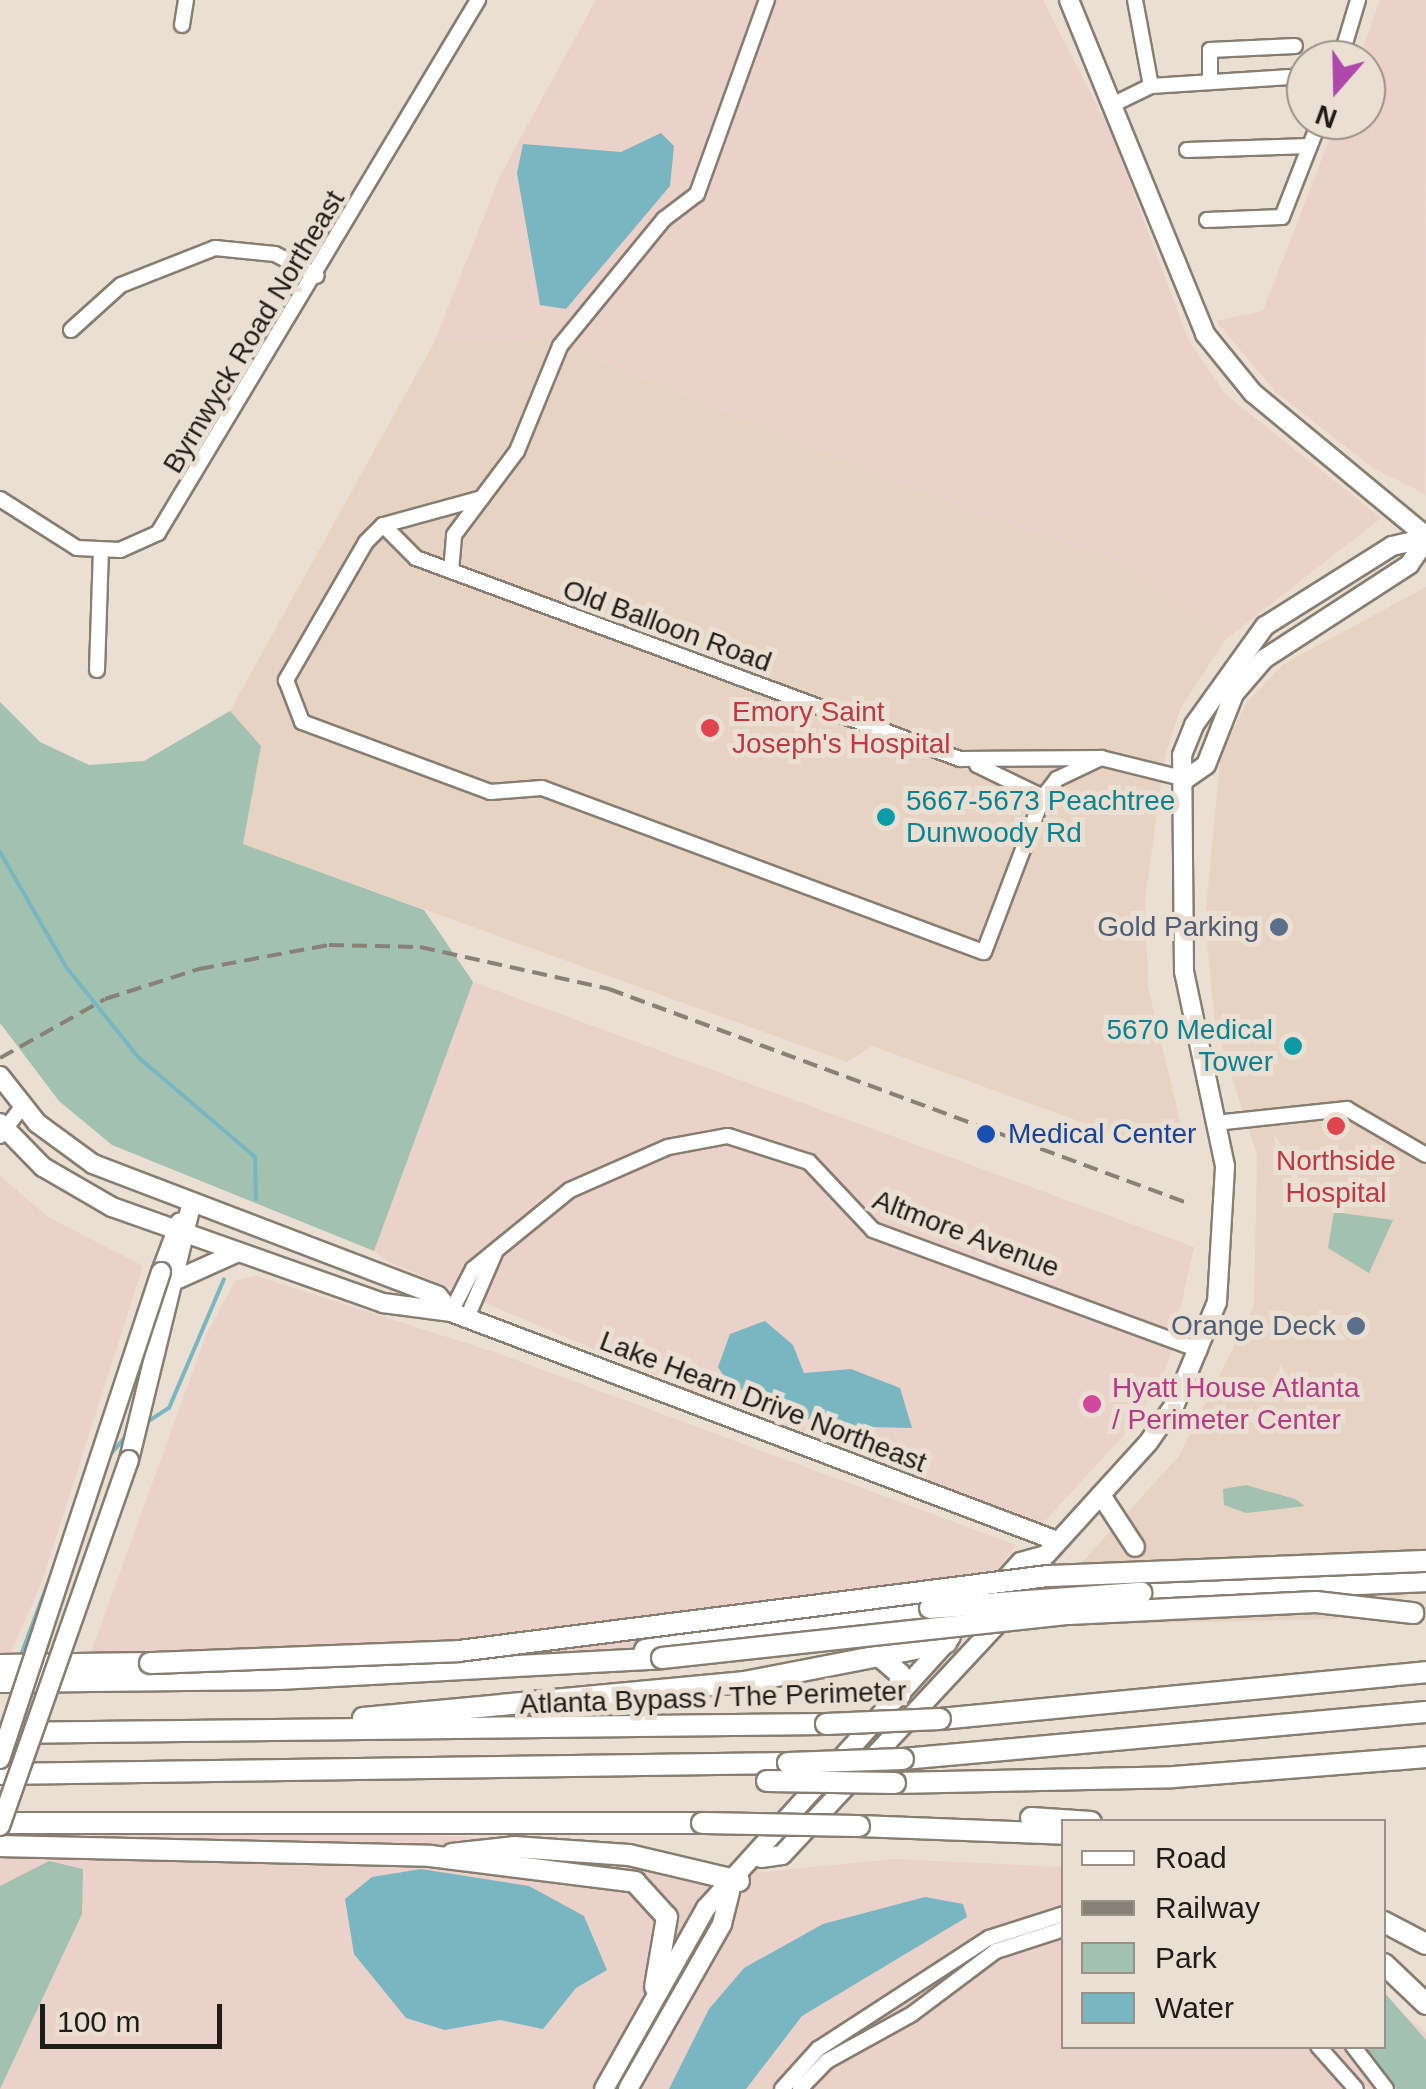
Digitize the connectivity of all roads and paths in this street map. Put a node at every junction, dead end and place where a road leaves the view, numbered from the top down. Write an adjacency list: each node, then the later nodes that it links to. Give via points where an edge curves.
1 (186, 0): 7 (street)
2 (478, 0): 18 (street, Byrnwyck Road Northeast)
3 (767, 0): 20 (street, via 697,194 664,219 560,346 517,451)
4 (1069, 0): 13 (main road)
5 (1135, 0): 12 (street)
6 (1358, 0): 8 (street)
7 (182, 25)
8 (1346, 40)
9 (1286, 46): 11 (street, via 1210,50)
10 (1286, 77): 11 (street)
11 (1210, 82): 12 (street)
12 (1151, 86): 13 (street)
13 (1116, 103): 23 (main road, via 1191,308 1227,366)
14 (1312, 140): 15 (street)
15 (1310, 146): 16 (street); 17 (street, via 1282,216)
16 (1188, 150)
17 (1207, 220)
18 (317, 276): 19 (street, via 275,254 214,248 121,285); 24 (street, Byrnwyck Road Northeast, via 180,508 138,545)
19 (71, 330)
20 (482, 498): 22 (street); 25 (street, via 454,535)
21 (0, 499): 24 (street, Byrnwyck Road Northeast, via 56,541)
22 (383, 525): 25 (street, Old Balloon Road, via 416,558); 30 (street, via 286,680 296,715 324,733 490,792 542,788 984,952)
23 (1426, 538): 29 (main road, via 1392,546 1306,597 1245,646 1194,725 1182,755)
24 (102, 550): 26 (street)
25 (451, 571): 28 (street, Old Balloon Road)
26 (97, 670)
27 (1101, 758): 28 (street, Old Balloon Road); 29 (street, Old Balloon Road); 30 (street, via 1057,779)
28 (968, 761): 30 (street)
29 (1186, 779): 33 (main road, via 1184,972)
30 (1042, 797)
31 (0, 1076): 32 (main road, Lake Hearn Drive Northeast)
32 (22, 1107): 34 (street); 36 (main road, Lake Hearn Drive Northeast, via 93,1164)
33 (1215, 1122): 35 (street, via 1348,1109); 41 (main road, via 1225,1260)
34 (2, 1127): 37 (main road, Lake Hearn Drive Northeast, via 75,1189)
35 (1426, 1156)
36 (192, 1205): 37 (main road); 40 (main road, Lake Hearn Drive Northeast, via 438,1296)
37 (182, 1233): 38 (main road, Lake Hearn Drive Northeast); 39 (main road)
38 (238, 1252): 39 (main road); 40 (main road, Lake Hearn Drive Northeast, via 383,1304)
39 (170, 1276): 59 (main road, bridge); 63 (main road, bridge, via 129,1460)
40 (458, 1316): 41 (street, Altmore Avenue, via 497,1248 609,1169 700,1138 754,1139 809,1162 873,1230 1172,1340); 44 (main road, Lake Hearn Drive Northeast)
41 (1196, 1359): 42 (main road, via 1148,1443)
42 (1101, 1495): 43 (main road); 44 (main road)
43 (1135, 1547)
44 (1052, 1548): 48 (main road, via 1021,1562); 68 (main road, via 1047,1578 926,1707 782,1855)
45 (1426, 1561): 50 (highway, bridge, via 1048,1576 459,1651)
46 (1426, 1581): 52 (highway, bridge, via 930,1608 648,1650)
47 (1426, 1618): 52 (highway, bridge, via 1316,1602 1070,1614 662,1658)
48 (946, 1643): 49 (highway); 54 (main road)
49 (877, 1654): 54 (highway, via 900,1674); 56 (highway, via 744,1682 355,1718)
50 (0, 1665)
51 (1426, 1672): 56 (highway, Atlanta Bypass / The Perimeter, bridge, via 940,1719)
52 (369, 1676): 53 (highway, bridge)
53 (0, 1682)
54 (900, 1695): 68 (main road, via 764,1840)
55 (1426, 1712): 60 (highway, bridge, via 904,1759)
56 (311, 1730): 57 (highway, Atlanta Bypass / The Perimeter)
57 (0, 1733)
58 (1426, 1757): 60 (highway, bridge, via 1174,1777 895,1784 767,1781)
59 (0, 1759)
60 (712, 1765): 61 (highway)
61 (0, 1774)
62 (1061, 1823): 64 (highway)
63 (0, 1824): 64 (highway, bridge)
64 (959, 1825): 65 (highway)
65 (1061, 1834)
66 (0, 1846): 67 (highway)
67 (430, 1856): 69 (highway, via 542,1847 628,1855); 75 (highway, via 634,1882 667,1917)
68 (761, 1858): 69 (main road)
69 (734, 1886): 75 (main road, via 706,1908); 80 (main road, via 722,1924)
70 (1061, 1915): 81 (street, via 989,1938 818,2049)
71 (1386, 1923): 73 (highway)
72 (1061, 1930): 82 (street, via 996,1951)
73 (1426, 1944)
74 (1386, 1966): 76 (highway)
75 (655, 1987): 79 (main road)
76 (1426, 2004)
77 (1321, 2049): 83 (street)
78 (1355, 2049): 84 (street)
79 (604, 2089)
80 (628, 2089)
81 (782, 2089)
82 (800, 2089)
83 (1356, 2089)
84 (1386, 2089)

